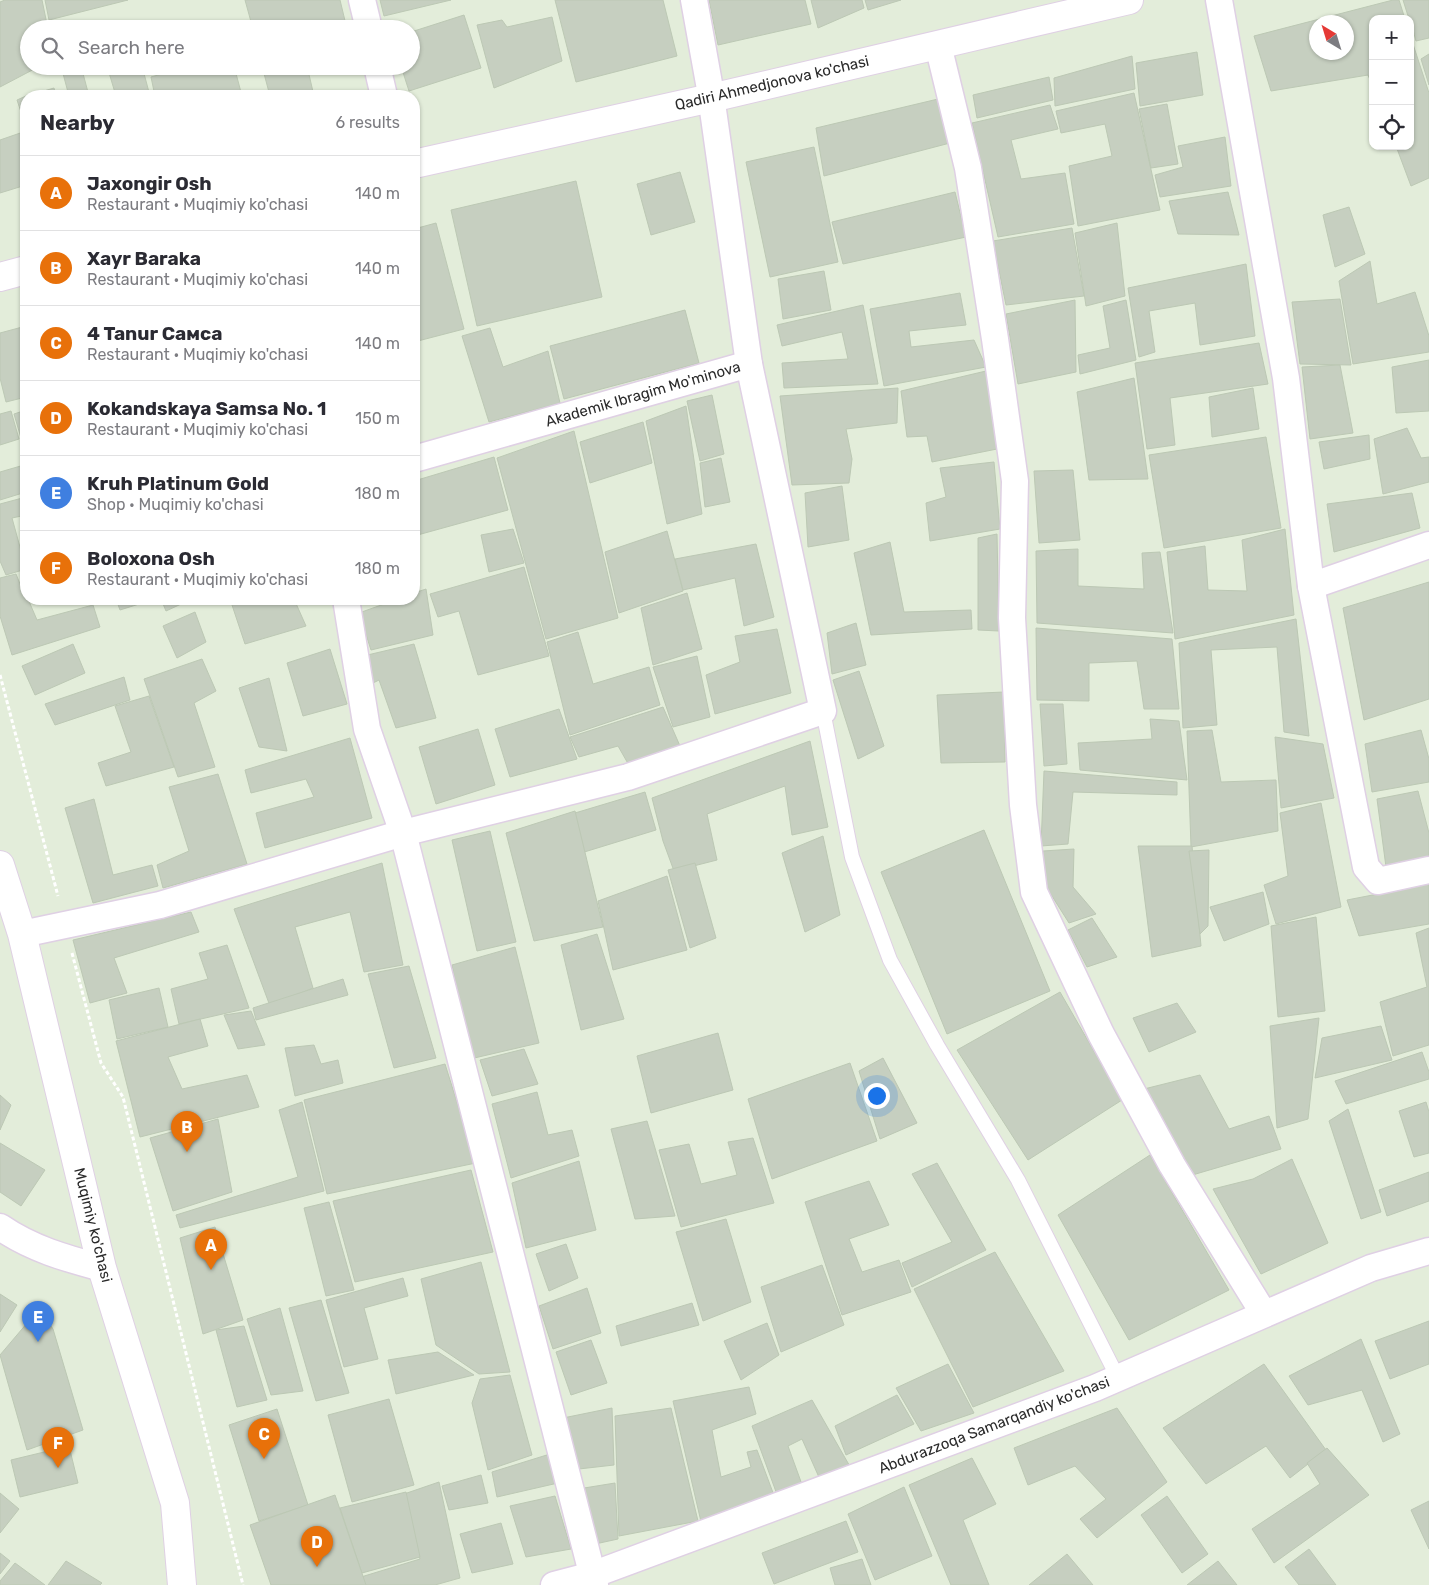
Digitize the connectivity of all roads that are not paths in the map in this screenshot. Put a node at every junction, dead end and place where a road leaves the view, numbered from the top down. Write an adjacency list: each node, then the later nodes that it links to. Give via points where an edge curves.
1 (362, 0): 5 (street)
2 (694, 0): 9 (street, Akademik Ibragim Mo'minova)
3 (1219, 0): 16 (street, via 1286,378)
4 (1116, 2): 6 (street, Qadiri Ahmedjonova ko'chasi)
5 (367, 20)
6 (938, 45): 9 (street, Qadiri Ahmedjonova ko'chasi); 26 (street, via 968,168 1015,482 1012,618 1023,805 1034,892 1101,1034 1172,1165)
7 (379, 75): 8 (street)
8 (383, 90)
9 (711, 93): 10 (street, Qadiri Ahmedjonova ko'chasi); 13 (street, Akademik Ibragim Mo'minova)
10 (420, 163)
11 (20, 272): 12 (street)
12 (0, 277)
13 (749, 364): 14 (street, Akademik Ibragim Mo'minova); 18 (street)
14 (420, 457)
15 (1429, 545): 16 (street)
16 (1311, 586): 21 (street, via 1366,867 1378,881)
17 (347, 605): 19 (street, via 367,729)
18 (823, 711): 19 (street, via 628,777); 27 (lane, via 852,857 890,960 1018,1180)
19 (402, 834): 22 (street, via 160,905); 28 (street)
20 (0, 866): 22 (street, Muqimiy ko'chasi)
21 (1429, 870)
22 (22, 934): 25 (street, Muqimiy ko'chasi)
23 (0, 1227): 25 (street, via 50,1254)
24 (1429, 1251): 26 (street, Abdurazzoqa Samarqandiy ko'chasi, via 1371,1268)
25 (102, 1268): 29 (street, Muqimiy ko'chasi, via 175,1503)
26 (1264, 1314): 27 (street, Abdurazzoqa Samarqandiy ko'chasi)
27 (1118, 1378): 28 (street, Abdurazzoqa Samarqandiy ko'chasi)
28 (594, 1580): 30 (street, Abdurazzoqa Samarqandiy ko'chasi)
29 (182, 1585)
30 (554, 1585)

